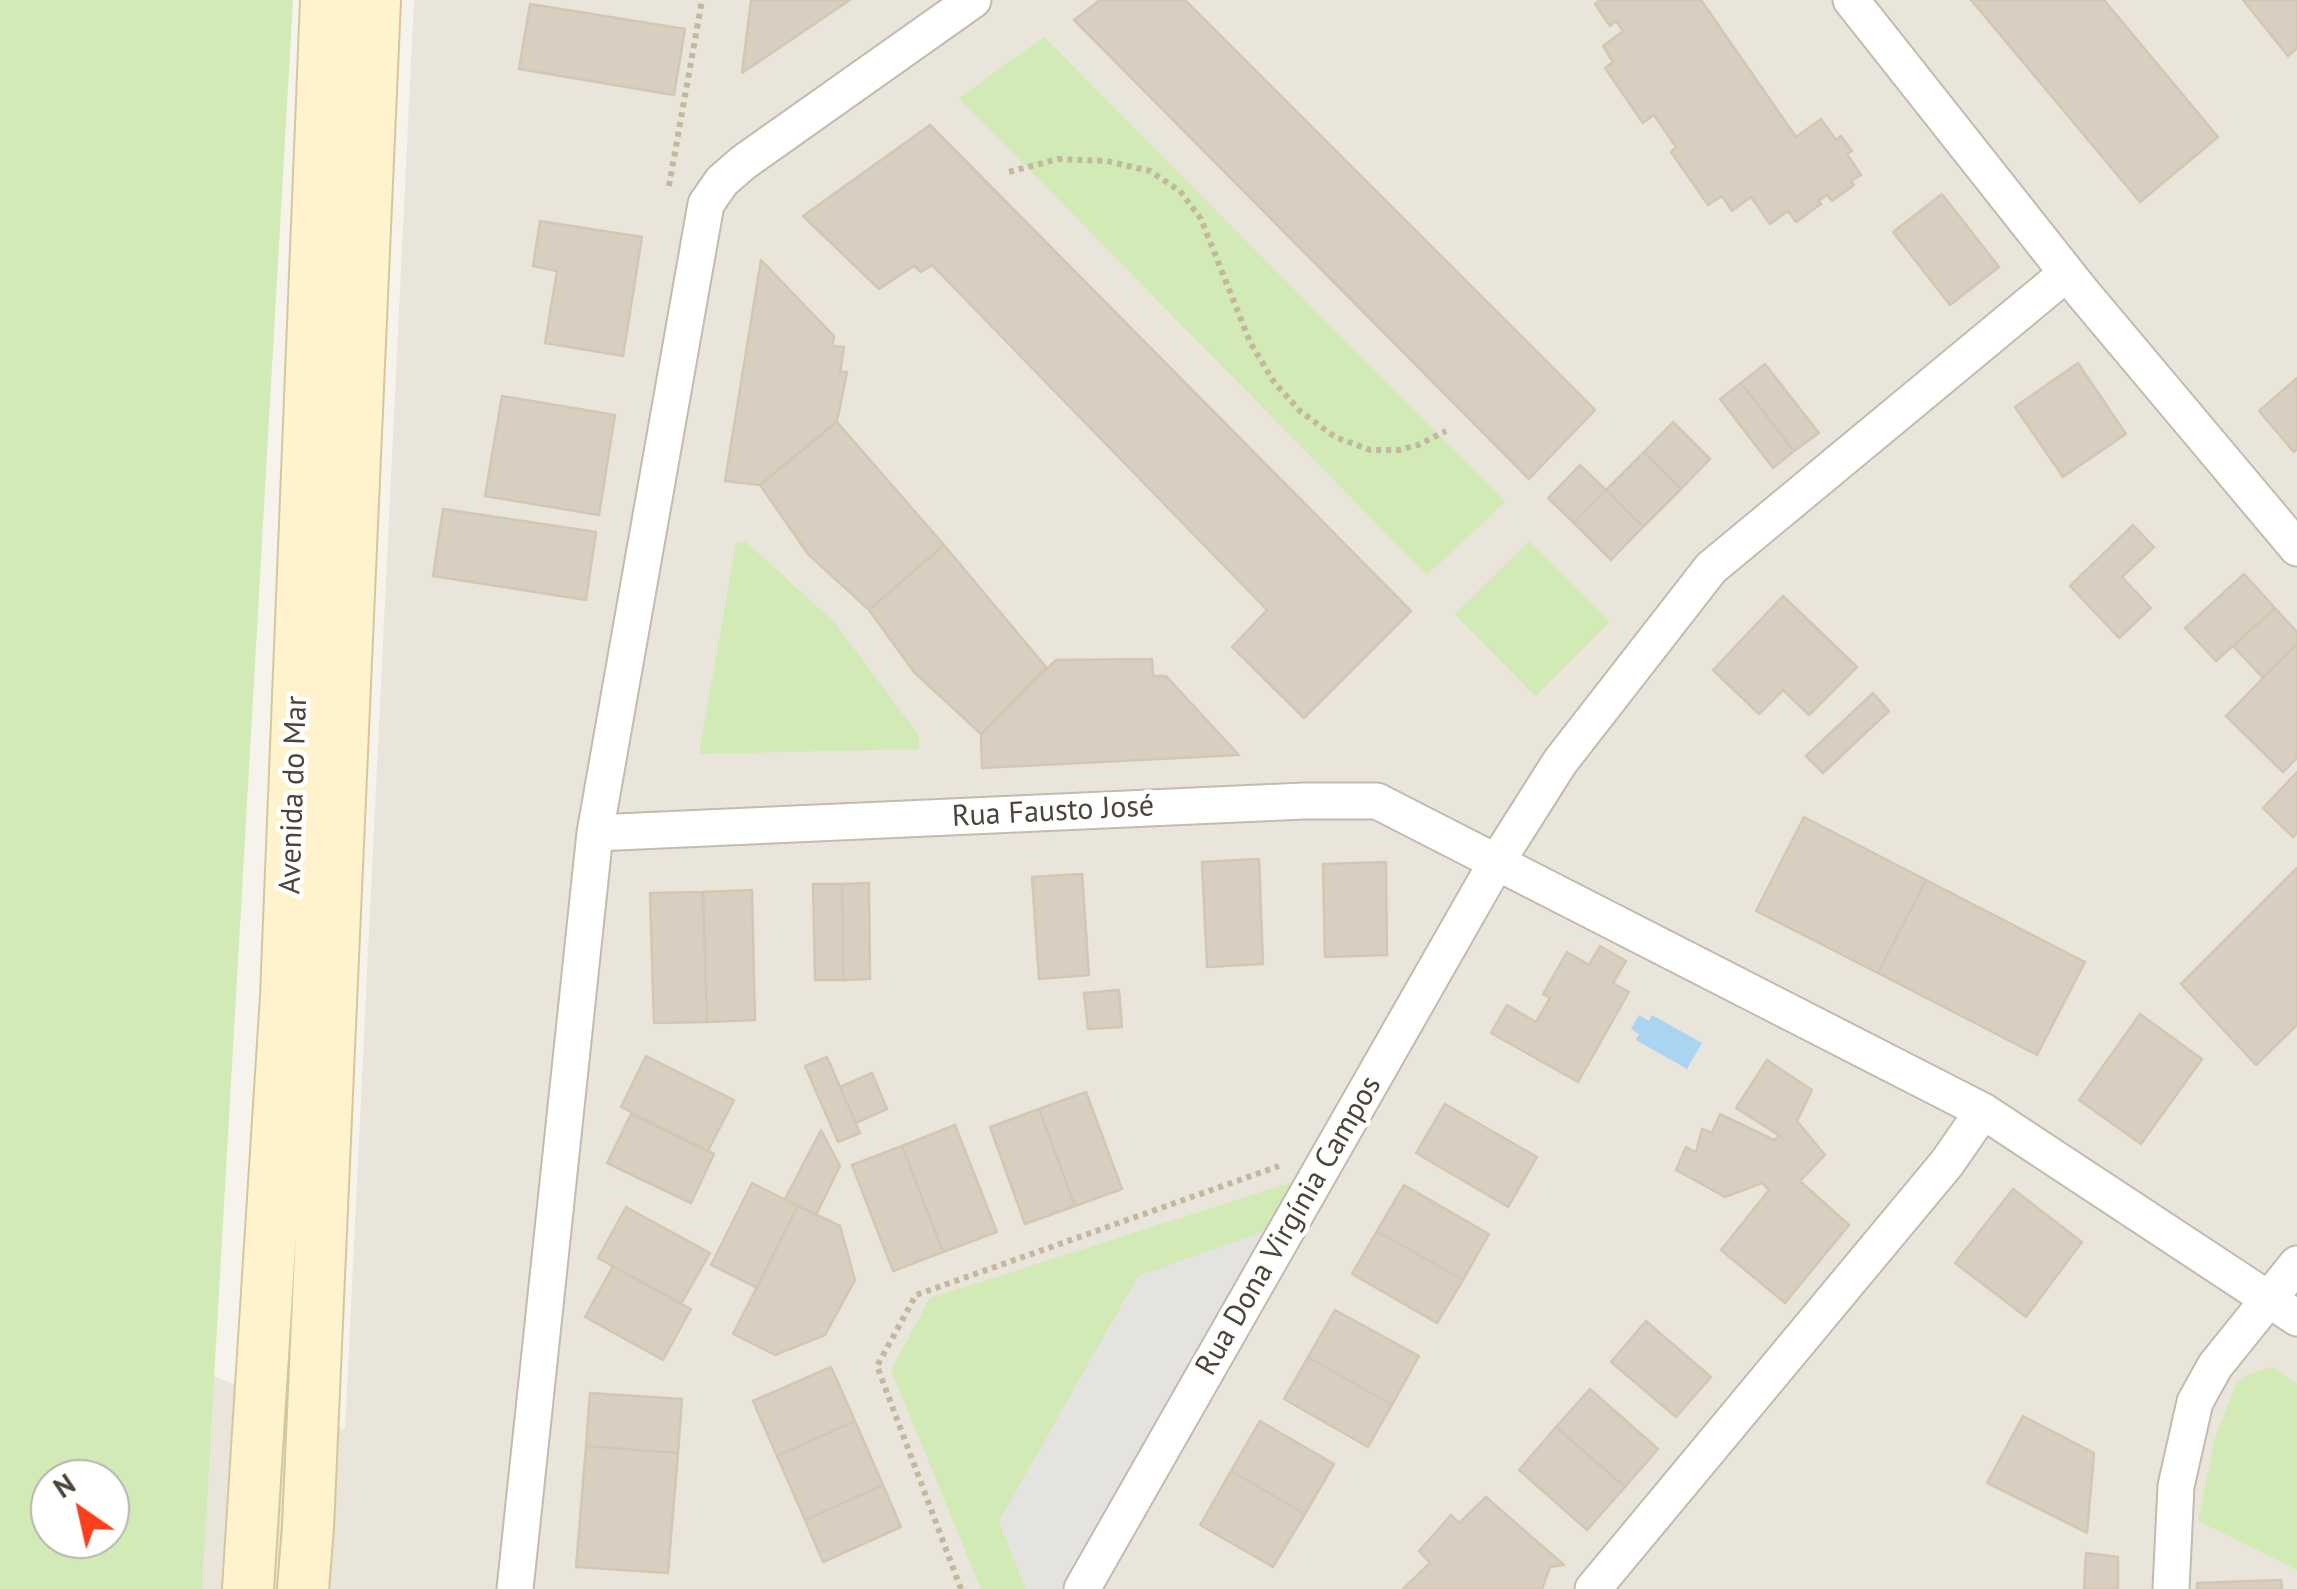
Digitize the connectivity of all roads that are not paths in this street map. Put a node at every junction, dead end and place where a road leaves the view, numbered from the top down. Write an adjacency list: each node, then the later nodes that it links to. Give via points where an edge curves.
1 (326, 0): 13 (main road, Avenida do Mar, via 287,976)
2 (374, 0): 14 (main road, Avenida do Mar)
3 (974, 0): 7 (street, via 744,162 706,204)
4 (1851, 0): 5 (street)
5 (2067, 273): 6 (street); 8 (street, Rua Dona Virgínia Campos, via 1711,568 1560,762)
6 (2297, 548)
7 (595, 833): 8 (street, Rua Fausto José, via 1377,802); 15 (street)
8 (1496, 862): 9 (street, Rua Fausto José); 16 (street, Rua Dona Virgínia Campos)
9 (1982, 1111): 11 (street, Rua Fausto José); 17 (street, via 1947,1163)
10 (2297, 1264): 11 (street)
11 (2268, 1298): 12 (street, Rua Fausto José); 18 (street, via 2195,1402 2176,1486)
12 (2297, 1318)
13 (248, 1589)
14 (303, 1589)
15 (515, 1589)
16 (1082, 1589)
17 (1593, 1589)
18 (2171, 1589)

